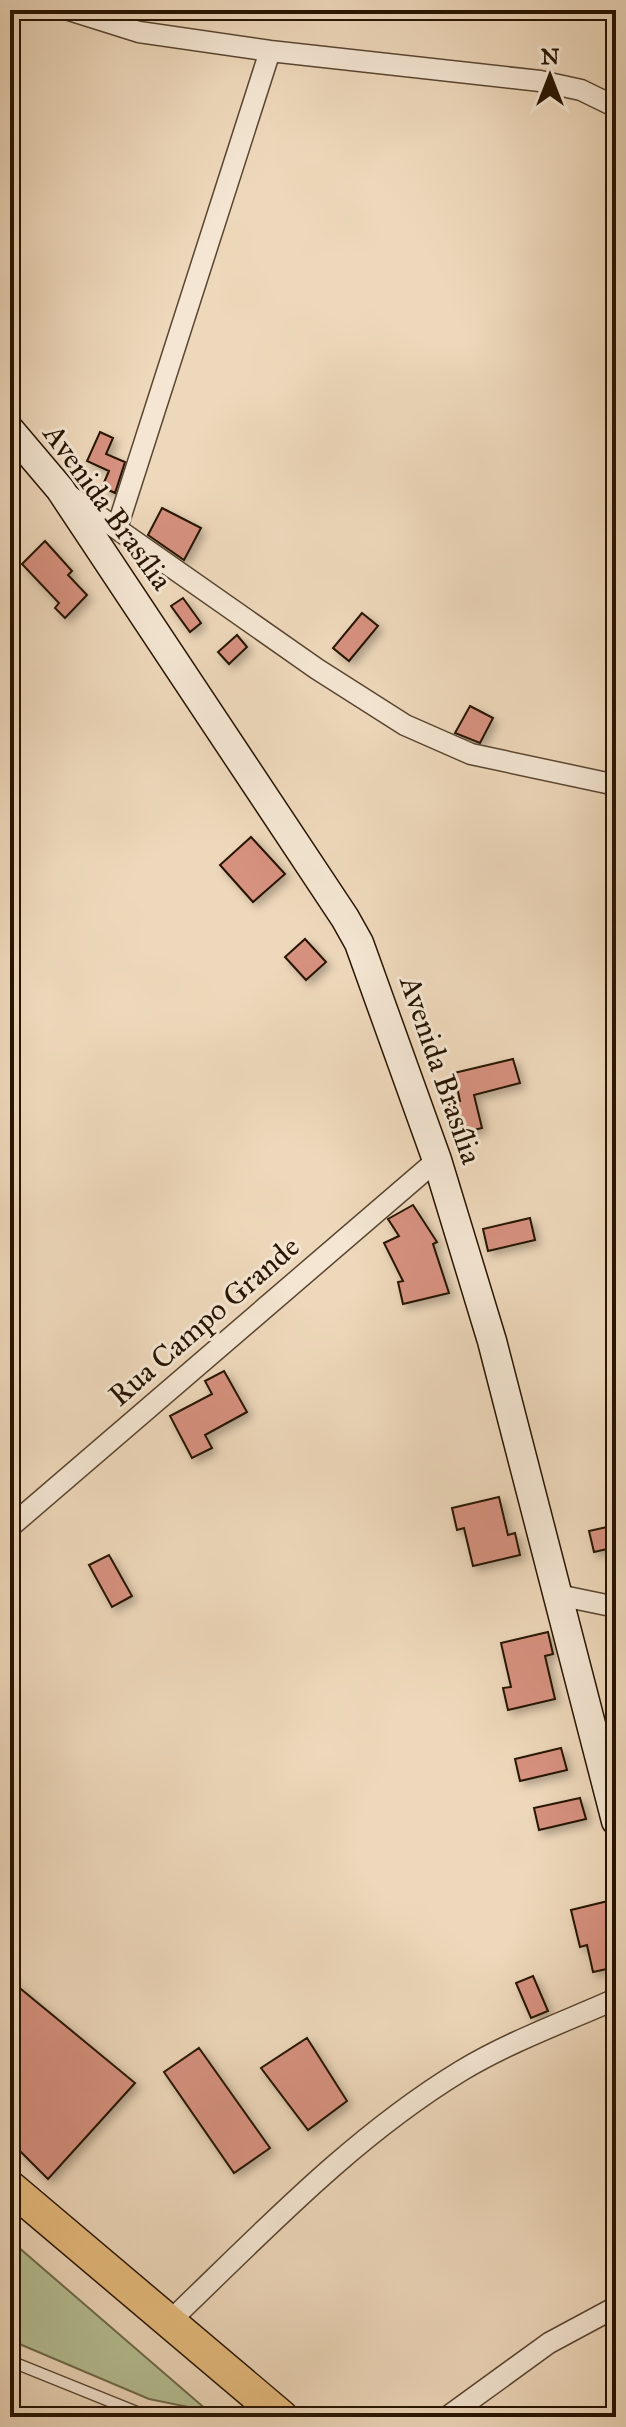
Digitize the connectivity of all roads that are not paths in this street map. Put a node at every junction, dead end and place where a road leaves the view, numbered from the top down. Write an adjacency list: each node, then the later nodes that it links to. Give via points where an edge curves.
1 (69, 10): 2 (street, via 139,32)
2 (270, 51): 3 (street, via 540,81 581,90); 6 (street)
3 (616, 107)
4 (10, 430): 5 (main road, Avenida Brasília)
5 (60, 489): 6 (street); 8 (main road, Avenida Brasília, via 345,918 368,966)
6 (117, 528): 7 (street, via 405,725 471,754)
7 (616, 785)
8 (437, 1160): 9 (street, Rua Campo Grande); 10 (main road, Avenida Brasília, via 492,1341)
9 (10, 1527)
10 (558, 1595): 11 (street); 12 (main road, Avenida Brasília)
11 (616, 1607)
12 (616, 1821)
13 (616, 1999): 16 (street, via 461,2071 384,2126 322,2175)
14 (10, 2187): 16 (main road)
15 (616, 2307): 20 (street, via 549,2343)
16 (169, 2322): 19 (main road)
17 (10, 2361): 18 (lane)
18 (149, 2417)
19 (282, 2417)
20 (447, 2417)

